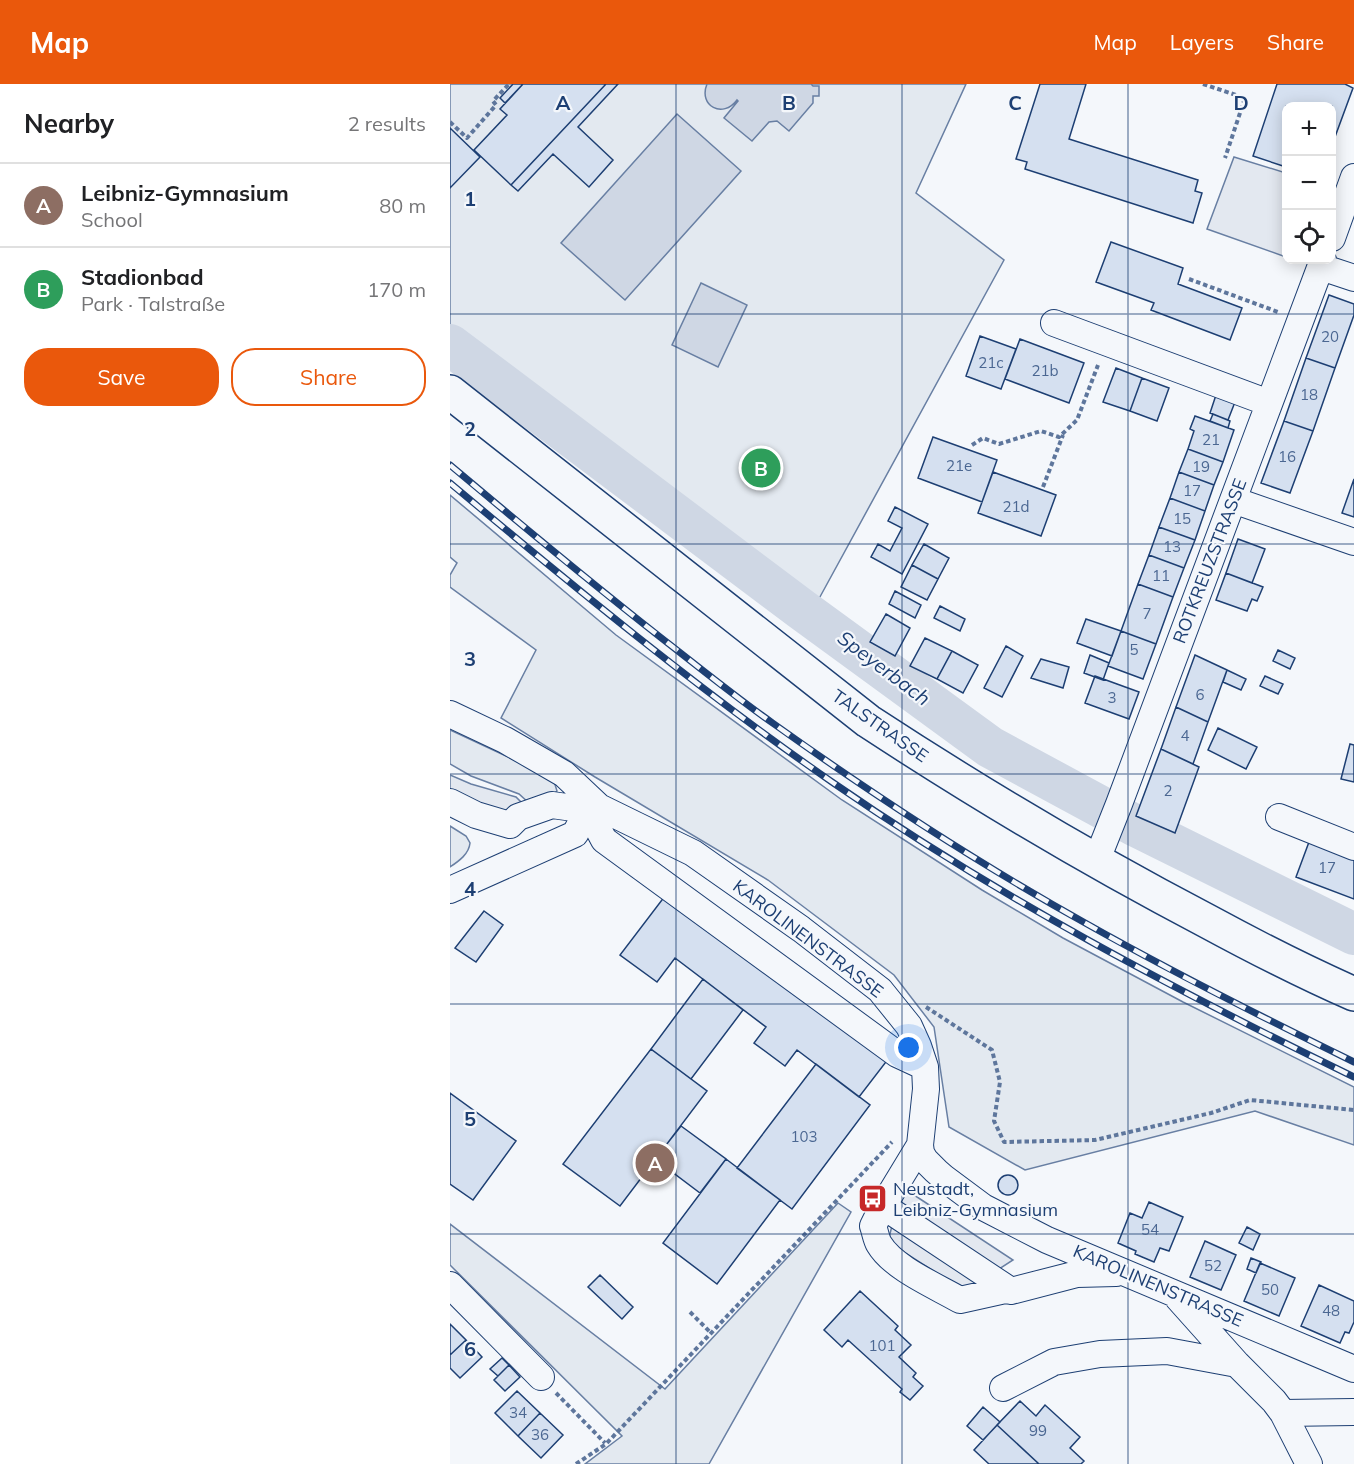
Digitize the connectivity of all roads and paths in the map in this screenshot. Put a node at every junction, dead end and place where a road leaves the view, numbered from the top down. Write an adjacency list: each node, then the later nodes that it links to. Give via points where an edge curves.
1 (509, 84): 3 (path, via 467,138)
2 (1203, 84): 4 (path, via 1245,98)
3 (450, 122)
4 (1225, 158)
5 (1354, 177): 6 (street)
6 (1336, 227)
7 (1322, 264): 11 (street, ROTKREUZSTRASSE)
8 (1324, 264): 9 (street)
9 (1354, 278)
10 (1189, 279): 11 (path)
11 (1300, 320): 15 (street, ROTKREUZSTRASSE)
12 (1054, 323): 13 (street)
13 (1107, 343): 15 (street); 16 (path, via 1077,420)
14 (450, 392): 28 (main road, TALSTRASSE, via 868,721)
15 (1269, 403): 19 (street, ROTKREUZSTRASSE)
16 (1065, 432): 17 (path, via 1059,437 1041,431 999,444 983,438); 18 (path)
17 (972, 445)
18 (1043, 487)
19 (1233, 500): 20 (street); 28 (street, ROTKREUZSTRASSE)
20 (1354, 542)
21 (450, 714): 23 (street, via 506,740 564,774)
22 (450, 802): 25 (street)
23 (593, 808): 25 (street, via 552,805); 27 (street, via 575,834); 32 (street, via 604,840 897,1054); 32 (street, KAROLINENSTRASSE, via 693,853 880,990 909,1026)
24 (1279, 817): 26 (street)
25 (510, 825): 27 (street)
26 (1354, 847)
27 (527, 855): 29 (street)
28 (1096, 861): 30 (main road, TALSTRASSE, via 1282,961)
29 (450, 891)
30 (1354, 994)
31 (919, 1004): 33 (path, via 992,1050 1000,1082 994,1121 1004,1142 1095,1140 1250,1100)
32 (925, 1067): 34 (street, KAROLINENSTRASSE)
33 (1354, 1110)
34 (921, 1134): 35 (street); 36 (street, KAROLINENSTRASSE, via 921,1153 930,1166 983,1207 1047,1240); 41 (path, via 896,1137)
35 (883, 1206): 38 (street); 38 (street, via 873,1226 878,1242 890,1258 906,1269 960,1300)
36 (1126, 1273): 38 (street, via 1077,1274); 39 (street, KAROLINENSTRASSE)
37 (450, 1285): 44 (street)
38 (1011, 1291)
39 (1174, 1293): 42 (street); 43 (street, KAROLINENSTRASSE)
40 (690, 1312): 41 (path)
41 (711, 1333): 48 (path)
42 (1237, 1364): 45 (street, via 1167,1352 1100,1354 1054,1362); 47 (street)
43 (1354, 1369)
44 (541, 1377): 48 (path)
45 (1003, 1388)
46 (1354, 1412): 47 (street)
47 (1283, 1413): 50 (street)
48 (606, 1444): 49 (path)
49 (576, 1464)
50 (1309, 1464)

